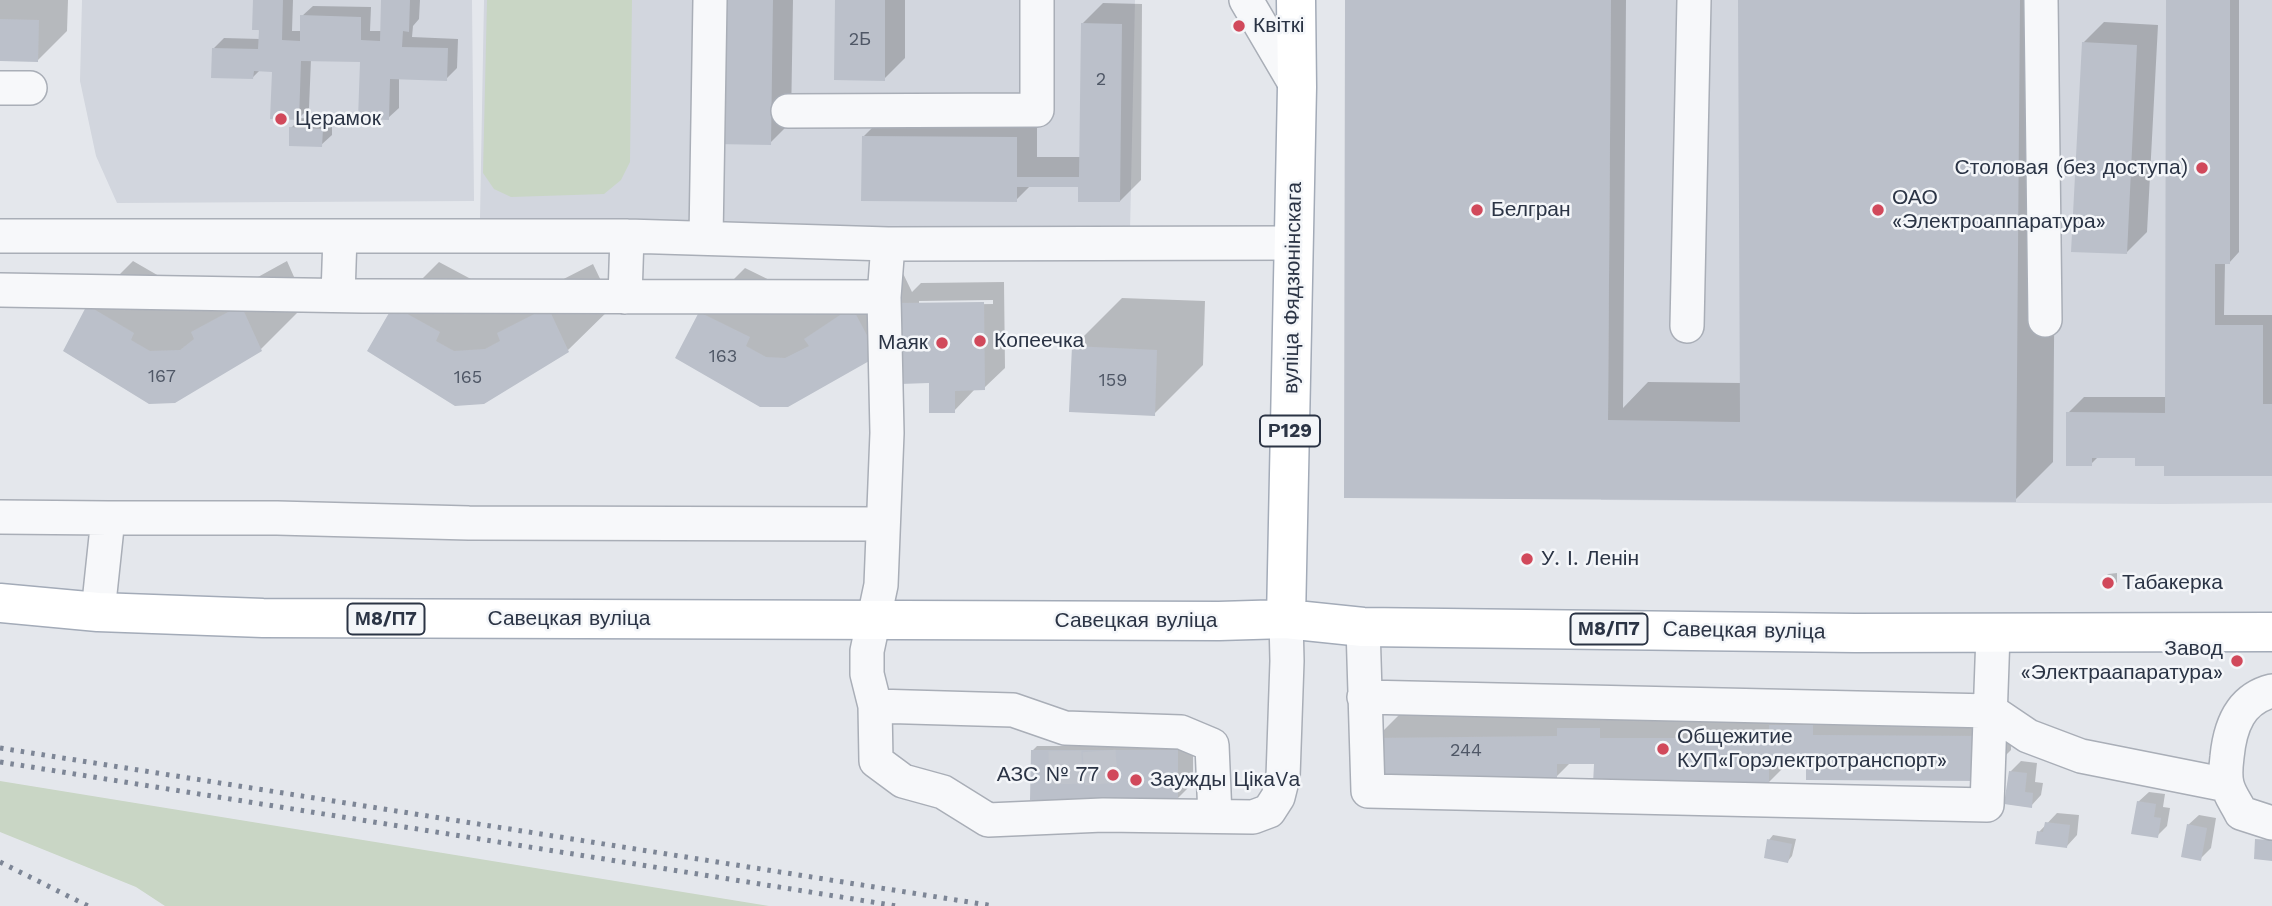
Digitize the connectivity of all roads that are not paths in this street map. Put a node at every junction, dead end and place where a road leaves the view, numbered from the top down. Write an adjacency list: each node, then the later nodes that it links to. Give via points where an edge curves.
1 (710, 0): 12 (lane)
2 (1037, 0): 8 (lane, via 1037,110)
3 (1246, 0): 7 (lane)
4 (1296, 0): 7 (main road, вуліца Фядзюнінскага / Р129)
5 (1693, 0): 20 (lane)
6 (2041, 0): 19 (lane)
7 (1297, 87): 13 (main road, вуліца Фядзюнінскага / Р129)
8 (788, 111)
9 (11, 236): 10 (lane); 15 (lane)
10 (340, 236): 11 (lane); 16 (lane)
11 (627, 236): 12 (lane); 17 (lane)
12 (706, 238): 14 (lane)
13 (1293, 243): 14 (lane); 26 (main road, вуліца Фядзюнінскага / Р129)
14 (888, 244): 18 (lane)
15 (10, 290): 16 (lane)
16 (338, 295): 17 (lane)
17 (625, 297): 18 (lane)
18 (884, 297): 23 (lane, via 887,433)
19 (2045, 320)
20 (1687, 326)
21 (0, 517): 22 (lane)
22 (108, 518): 23 (lane); 25 (lane)
23 (883, 524): 27 (lane, via 881,585)
24 (0, 603): 25 (main road, Савецкая вуліца / М8/П7)
25 (97, 612): 27 (main road, Савецкая вуліца / М8/П7, via 263,618)
26 (1286, 619): 27 (main road, Савецкая вуліца / М8/П7); 28 (main road, Савецкая вуліца / М8/П7); 36 (lane, via 1283,777 1278,797 1269,811 1253,817)
27 (874, 620): 33 (lane, via 867,674)
28 (1363, 627): 30 (main road, Савецкая вуліца / М8/П7); 32 (lane)
29 (2272, 632): 30 (main road, Савецкая вуліца / М8/П7)
30 (1993, 634): 34 (lane)
31 (2272, 691): 35 (lane, via 2243,707 2229,732)
32 (1364, 697): 34 (lane); 34 (lane, via 1368,791 1987,805)
33 (875, 706): 36 (lane, via 876,761 903,780 943,792 988,820 1103,808); 36 (lane, via 1013,710 1065,739 1181,732 1212,745)
34 (1990, 711): 35 (lane, via 2028,736 2081,756)
35 (2227, 785): 37 (lane, via 2241,813)
36 (1215, 816)
37 (2272, 823)

